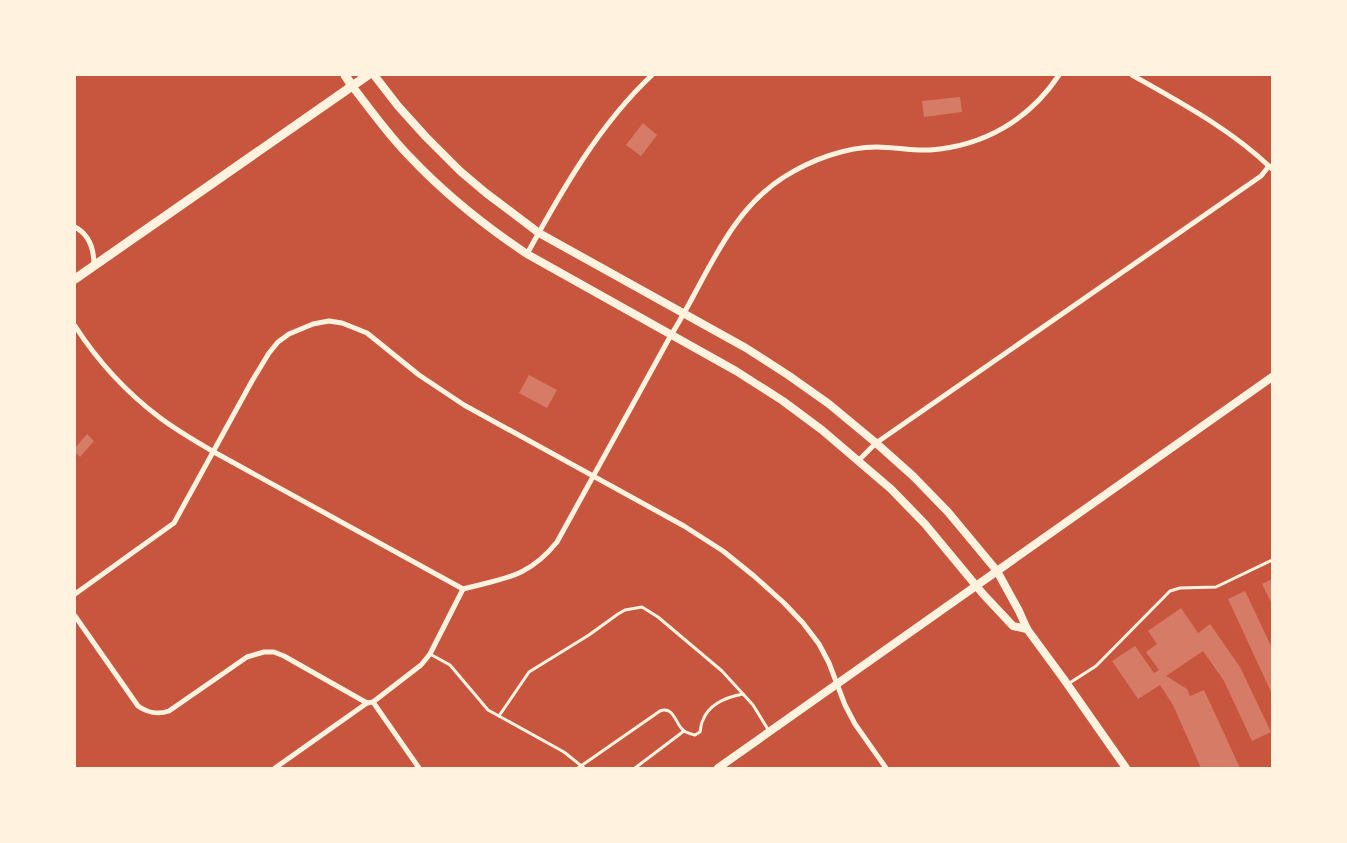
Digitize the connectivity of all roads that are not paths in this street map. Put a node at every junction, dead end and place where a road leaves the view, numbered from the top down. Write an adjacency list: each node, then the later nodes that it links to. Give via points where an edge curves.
1 (345, 75): 7 (main road)
2 (368, 75): 7 (main road)
3 (374, 75): 10 (street, via 420,131 460,171)
4 (652, 75): 10 (street, via 591,147)
5 (1059, 75): 14 (street, via 1045,94 1017,120 993,135 950,148 874,147 853,150 805,165 784,177 753,202 736,223)
6 (1132, 75): 8 (street, via 1224,130)
7 (352, 86): 11 (street, via 380,123 429,177 469,212); 12 (main road)
8 (1271, 168): 18 (street)
9 (75, 227): 12 (street, via 87,237)
10 (539, 233): 11 (street); 14 (street)
11 (527, 254): 16 (street)
12 (94, 265): 13 (main road)
13 (75, 279)
14 (684, 314): 16 (street); 18 (street, via 788,375)
15 (75, 326): 19 (street, via 106,366 139,400 176,429)
16 (671, 335): 20 (street, via 783,401); 21 (street)
17 (1272, 377): 23 (street)
18 (876, 442): 20 (street); 23 (street, via 948,512)
19 (214, 452): 21 (street, via 269,353 289,334 329,321 367,333 419,376 464,405); 25 (street); 26 (street, via 174,523)
20 (860, 460): 24 (street, via 925,524)
21 (594, 475): 25 (street, via 557,542 539,562 502,581); 30 (street, via 684,526 754,576 803,623 819,644)
22 (1272, 560): 31 (lane, via 1216,587 1170,591 1096,666)
23 (997, 571): 24 (street); 28 (street)
24 (976, 585): 28 (street, via 1013,626); 30 (street)
25 (463, 589): 29 (street)
26 (75, 594)
27 (75, 616): 34 (street, via 138,706 155,714 169,711 247,657 274,652)
28 (1026, 630): 31 (street)
29 (430, 654): 33 (street, via 421,665); 35 (lane, via 450,665 488,710)
30 (837, 683): 37 (street); 43 (street, via 855,724)
31 (1068, 685): 44 (street)
32 (743, 694): 35 (lane, via 722,671 642,607 625,610 529,672); 36 (lane, via 728,697 714,706 703,720 698,734); 37 (lane)
33 (373, 702): 34 (street); 40 (street)
34 (367, 703): 39 (street)
35 (499, 716): 38 (lane, via 564,752)
36 (684, 731): 38 (lane, via 671,712 664,709); 41 (lane)
37 (769, 731): 42 (street)
38 (581, 767)
39 (275, 768)
40 (419, 768)
41 (635, 768)
42 (718, 768)
43 (886, 768)
44 (1126, 768)

